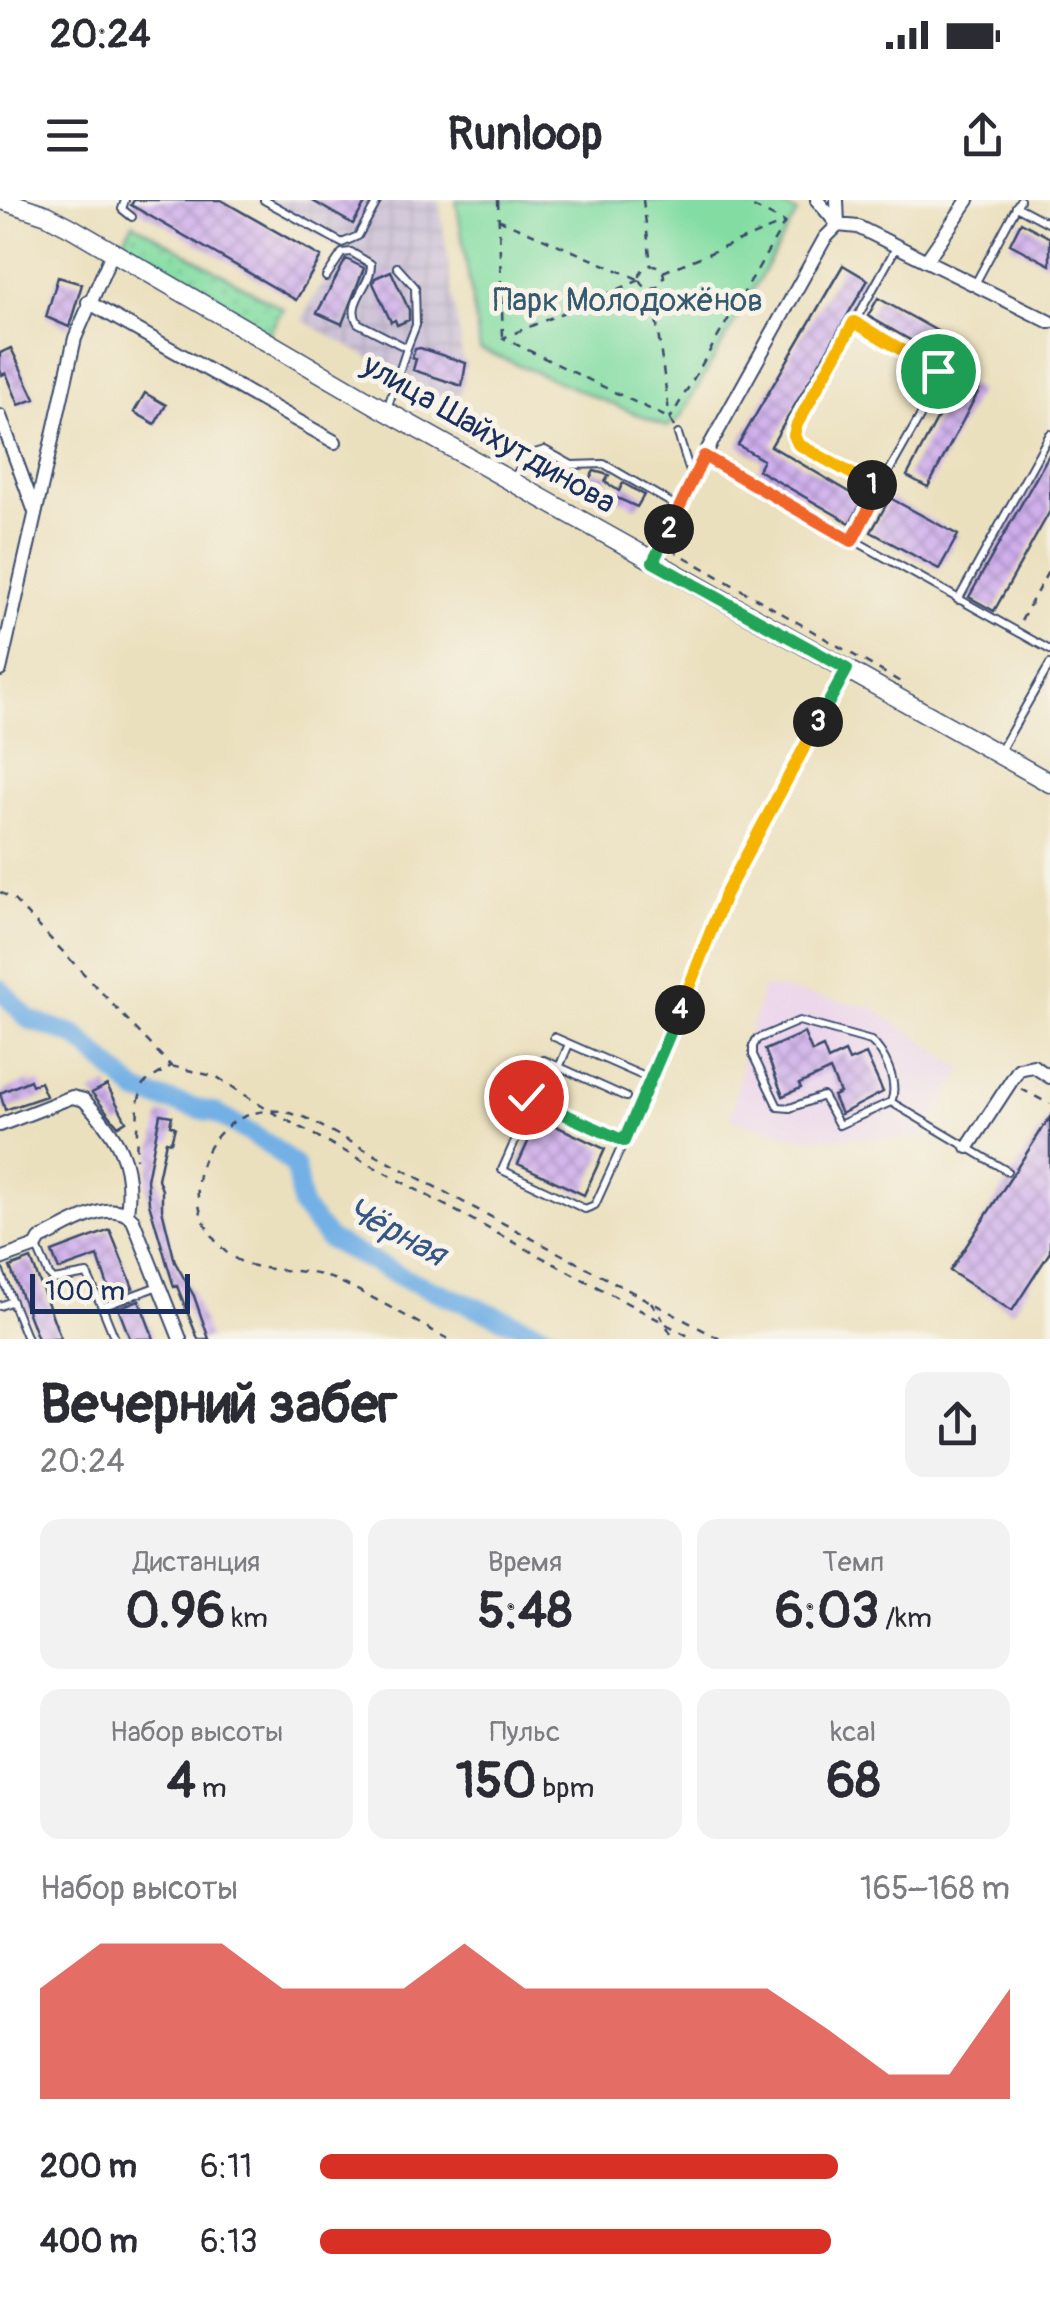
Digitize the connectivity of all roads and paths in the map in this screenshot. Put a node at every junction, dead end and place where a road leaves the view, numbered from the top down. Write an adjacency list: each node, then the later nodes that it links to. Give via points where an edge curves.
1 (2, 200): 18 (main road, улица Шайхутдинова, via 47,215)
2 (125, 200): 12 (lane, via 122,209)
3 (264, 200): 4 (lane, via 342,243 358,236)
4 (378, 200)
5 (498, 200): 13 (path)
6 (643, 200): 20 (path)
7 (739, 200): 14 (path)
8 (817, 200): 15 (street)
9 (837, 200): 15 (street)
10 (968, 200): 19 (street)
11 (1018, 203): 16 (lane); 25 (lane)
12 (132, 217)
13 (498, 219): 24 (path); 30 (path)
14 (785, 222): 22 (path); 34 (path)
15 (838, 224): 17 (street, via 858,226); 38 (street)
16 (1050, 224)
17 (896, 246): 19 (street); 28 (lane)
18 (113, 251): 27 (street); 32 (main road, улица Шайхутдинова)
19 (926, 261): 25 (street)
20 (652, 265): 22 (path); 24 (path)
21 (397, 266): 31 (lane, via 415,287 416,326)
22 (663, 272): 26 (path, via 664,282)
23 (326, 277): 31 (lane, via 342,253 368,261 372,271 354,316)
24 (640, 280): 26 (path); 30 (path)
25 (974, 285): 29 (street)
26 (652, 289): 34 (path)
27 (88, 302): 37 (street); 43 (street, via 74,338)
28 (854, 322): 41 (lane, via 794,435 798,444); 41 (lane, via 940,374)
29 (1050, 322)
30 (502, 338): 34 (path)
31 (407, 348): 32 (lane)
32 (386, 410): 40 (main road, улица Шайхутдинова)
33 (0, 416): 43 (street)
34 (670, 419): 35 (path)
35 (678, 434): 39 (lane)
36 (1050, 434): 48 (lane)
37 (335, 442)
38 (704, 456): 39 (street); 44 (lane)
39 (692, 479): 42 (street)
40 (512, 482): 42 (lane, via 523,460 544,450 572,465 604,464); 46 (main road, улица Шайхутдинова)
41 (879, 489): 44 (lane)
42 (679, 508): 45 (street)
43 (36, 515): 50 (street)
44 (852, 541): 48 (lane)
45 (662, 544): 46 (street); 55 (path)
46 (653, 562): 53 (main road, улица Шайхутдинова)
47 (1050, 568): 49 (path)
48 (958, 600): 49 (lane)
49 (1015, 631): 51 (lane)
50 (4, 633): 54 (street)
51 (1050, 650)
52 (1050, 664): 56 (lane)
53 (847, 669): 56 (main road, улица Шайхутдинова); 65 (lane, via 725,895)
54 (0, 670)
55 (902, 683)
56 (999, 754): 57 (main road, улица Шайхутдинова)
57 (1050, 783)
58 (0, 892): 62 (path)
59 (554, 1036): 60 (lane)
60 (569, 1044): 63 (lane); 65 (lane)
61 (544, 1060): 63 (lane)
62 (171, 1066): 70 (path, via 143,1084); 72 (path, via 217,1077)
63 (559, 1067): 66 (lane); 68 (lane)
64 (1050, 1077): 75 (street, via 1033,1066 1019,1068)
65 (652, 1080): 74 (lane)
66 (552, 1084)
67 (1016, 1091): 71 (path)
68 (626, 1096)
69 (891, 1102): 69 (lane, via 839,1126 823,1096 778,1107 753,1046 799,1021 871,1040 895,1084); 75 (lane)
70 (138, 1103)
71 (1050, 1104)
72 (268, 1110): 83 (path, via 304,1117); 86 (path); 90 (path, via 238,1122 202,1159 196,1192 209,1232 254,1268 325,1276)
73 (0, 1125): 77 (street, via 72,1098 84,1100 125,1160)
74 (624, 1141): 74 (lane, via 530,1099 498,1169 590,1208)
75 (968, 1147): 76 (lane)
76 (1006, 1171)
77 (130, 1217): 78 (street, via 112,1211 88,1215); 81 (street)
78 (36, 1246): 79 (street); 85 (lane, via 51,1278 90,1276)
79 (0, 1259)
80 (0, 1272): 82 (lane)
81 (159, 1286): 85 (lane); 89 (street)
82 (12, 1301): 84 (lane); 87 (lane)
83 (650, 1302): 86 (path); 93 (path)
84 (0, 1306)
85 (102, 1307): 88 (lane)
86 (665, 1323): 91 (path); 92 (path)
87 (26, 1339)
88 (115, 1339)
89 (180, 1339)
90 (448, 1339)
91 (674, 1339)
92 (694, 1339)
93 (720, 1339)

